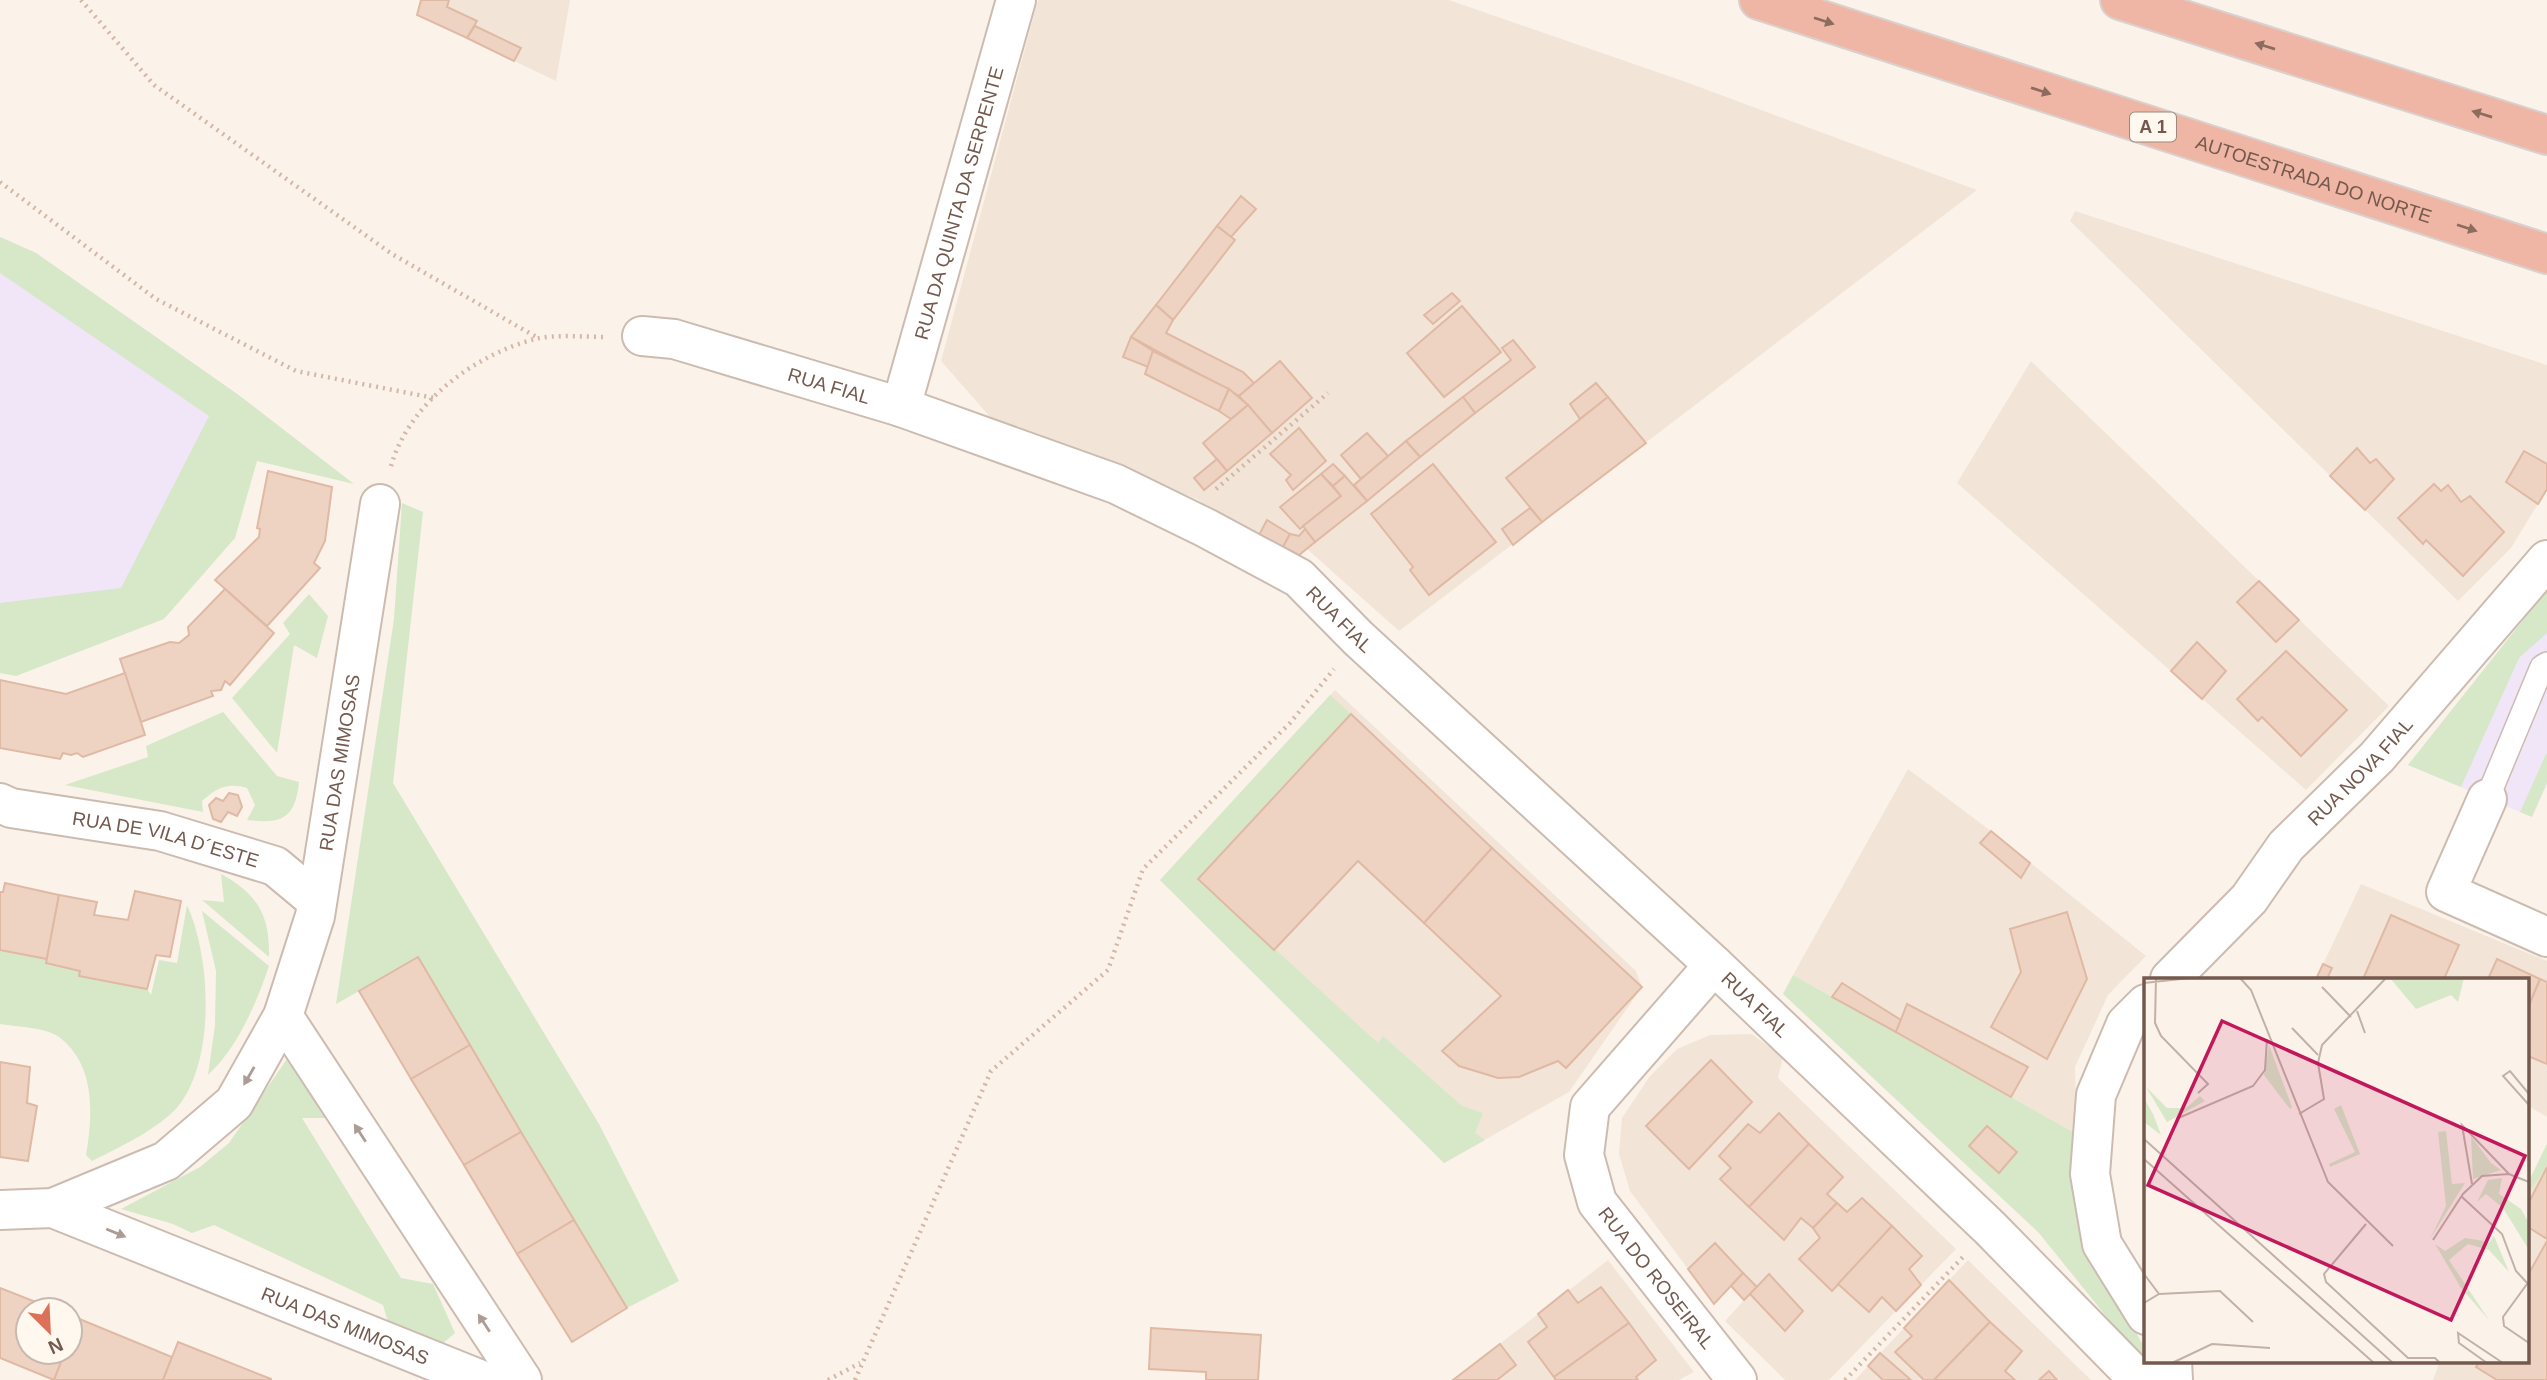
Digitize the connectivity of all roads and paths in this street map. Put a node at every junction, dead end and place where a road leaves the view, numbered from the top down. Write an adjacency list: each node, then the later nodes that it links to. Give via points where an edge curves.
1 (81, 0): 9 (path, via 154,85 392,254)
2 (1016, 0): 12 (street, RUA DA QUINTA DA SERPENTE)
3 (1759, 0): 7 (highway, AUTOESTRADA DO NORTE / A 1, one-way to 7)
4 (2120, 0): 5 (highway, one-way to 4)
5 (2547, 135)
6 (0, 182): 11 (path, via 156,299 296,371)
7 (2547, 254)
8 (642, 336): 9 (path); 12 (street, RUA FIAL, via 674,339)
9 (538, 338): 11 (path, via 481,358)
10 (1328, 393): 14 (path)
11 (434, 398): 13 (path, via 396,448)
12 (901, 407): 14 (street, RUA FIAL, via 1116,484)
13 (380, 504): 20 (street, RUA DAS MIMOSAS)
14 (1183, 517): 16 (street, RUA FIAL, via 1298,578)
15 (2547, 560): 23 (street, RUA NOVA FIAL, via 2377,757 2286,846 2249,899)
16 (1358, 638): 22 (street, RUA FIAL); 31 (path, via 1290,723 1143,869 1108,970 991,1071)
17 (2547, 664): 18 (lane)
18 (2487, 799): 21 (street, via 2446,892)
19 (0, 803): 20 (street, RUA DE VILA D´ESTE, via 160,831 275,866)
20 (317, 901): 25 (street, RUA DAS MIMOSAS)
21 (2547, 937)
22 (1714, 965): 36 (street, RUA DO ROSEIRAL, via 1590,1107 1584,1155 1597,1202); 38 (street, RUA FIAL, via 1990,1228 2130,1371)
23 (2171, 978)
24 (2144, 1006): 29 (street, via 2126,1024 2096,1096 2090,1174 2102,1244)
25 (284, 1017): 26 (street, RUA DAS MIMOSAS, one-way to 26, via 234,1103 166,1161); 33 (street, one-way to 25)
26 (53, 1208): 27 (street, RUA DAS MIMOSAS); 32 (street, RUA DAS MIMOSAS, one-way to 32)
27 (0, 1210)
28 (1966, 1253): 37 (path)
29 (2144, 1312)
30 (2172, 1362): 39 (street)
31 (861, 1363): 34 (path); 35 (path)
32 (481, 1380)
33 (522, 1380)
34 (828, 1380)
35 (855, 1380)
36 (1737, 1380)
37 (1845, 1380)
38 (2146, 1380)
39 (2173, 1380)

